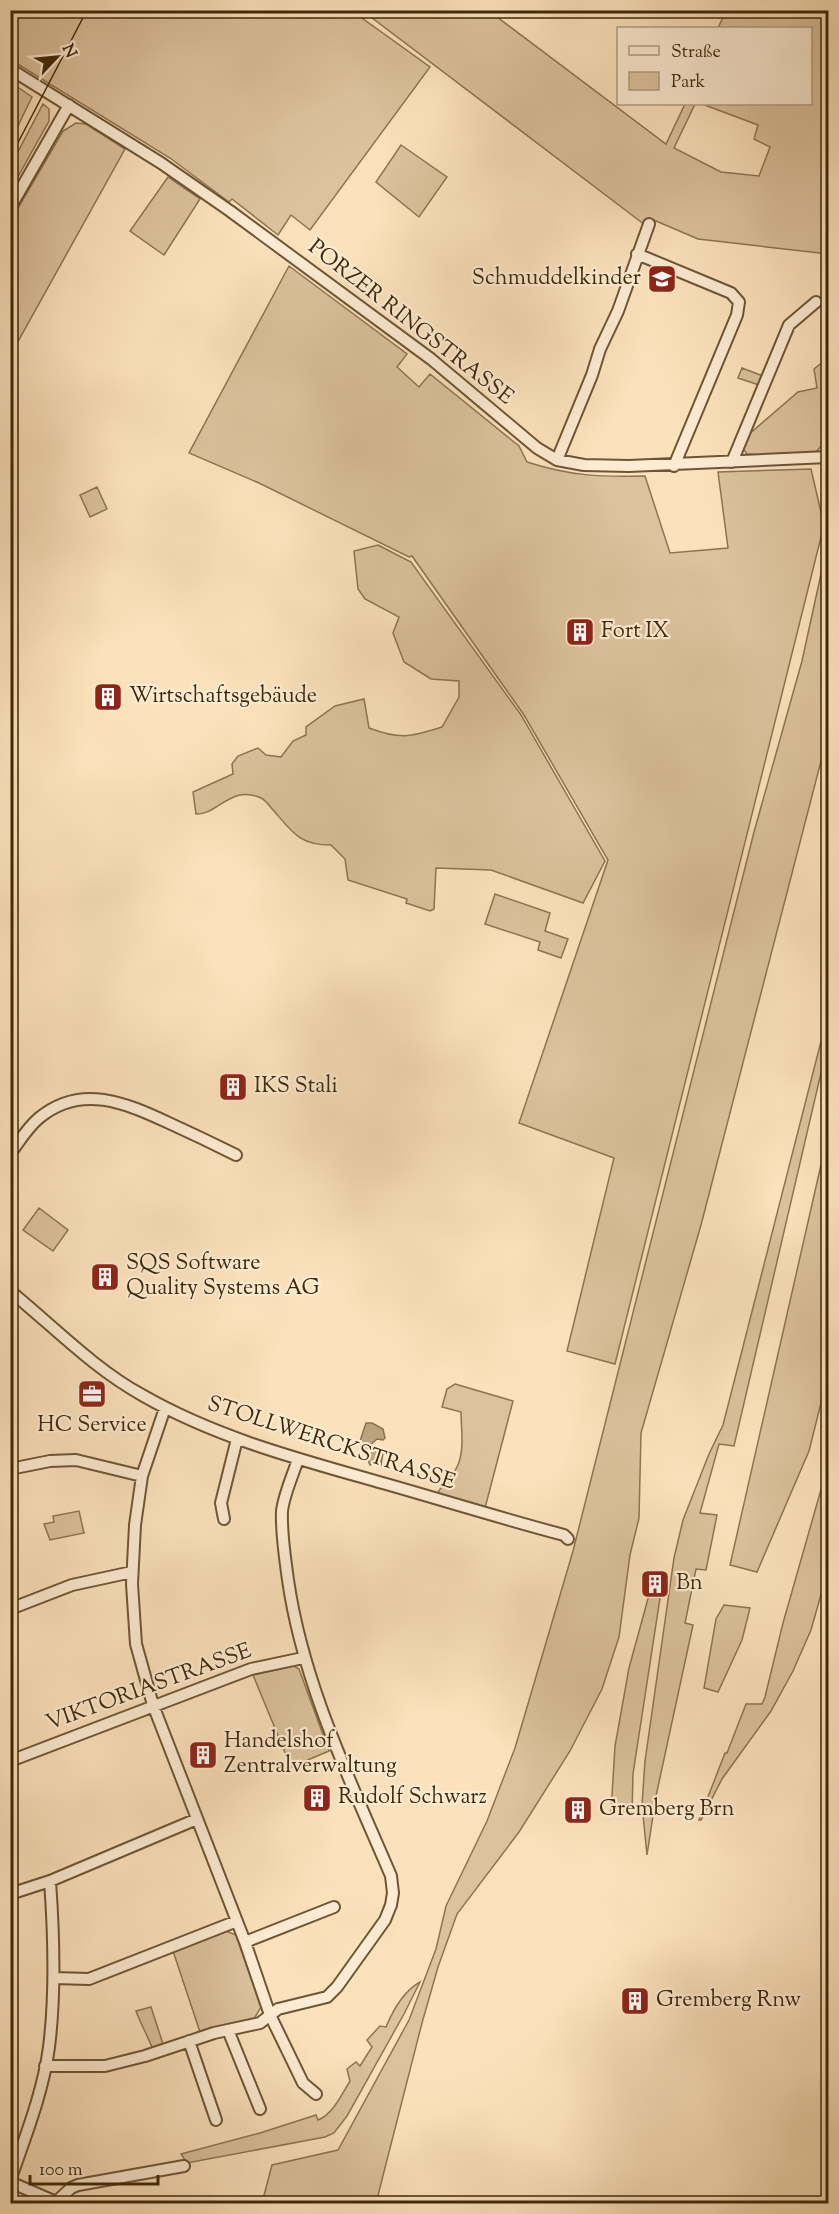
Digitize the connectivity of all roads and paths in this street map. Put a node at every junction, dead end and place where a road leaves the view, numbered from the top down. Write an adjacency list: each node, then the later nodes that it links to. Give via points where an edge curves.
1 (10, 69): 2 (street, PORZER RINGSTRASSE)
2 (69, 105): 3 (street); 8 (street, PORZER RINGSTRASSE, via 230,211 431,359 537,448)
3 (10, 207)
4 (649, 224): 5 (street)
5 (637, 254): 8 (street); 10 (street, via 731,293 739,302)
6 (816, 302): 9 (street, via 789,326)
7 (828, 457): 9 (street, PORZER RINGSTRASSE)
8 (557, 460): 10 (street, PORZER RINGSTRASSE, via 584,465)
9 (732, 462): 10 (street, PORZER RINGSTRASSE)
10 (674, 466)
11 (10, 1154): 12 (street, via 40,1117 60,1106 91,1098 135,1108)
12 (236, 1155)
13 (10, 1291): 14 (street, STOLLWERCKSTRASSE, via 99,1366)
14 (165, 1408): 15 (street, STOLLWERCKSTRASSE); 18 (street)
15 (237, 1438): 16 (street, STOLLWERCKSTRASSE); 19 (street, via 221,1503)
16 (298, 1459): 20 (street, STOLLWERCKSTRASSE); 23 (street, via 282,1510 284,1556)
17 (10, 1469): 18 (street, via 76,1460)
18 (142, 1476): 21 (street)
19 (224, 1519)
20 (568, 1539)
21 (132, 1572): 22 (street, via 72,1585); 24 (street, via 136,1644)
22 (10, 1609)
23 (303, 1658): 24 (street, VIKTORIASTRASSE, via 251,1669); 33 (street, via 322,1714 391,1876 393,1893 385,1920 327,1997 278,2009)
24 (153, 1705): 25 (street, VIKTORIASTRASSE); 26 (street)
25 (10, 1761)
26 (197, 1819): 27 (street); 30 (street)
27 (50, 1881): 28 (street); 32 (street)
28 (10, 1894)
29 (334, 1907): 31 (street)
30 (237, 1921): 31 (street); 32 (street, via 89,1979)
31 (245, 1942): 33 (street)
32 (54, 1977): 36 (street)
33 (270, 2015): 34 (street, via 260,2023); 37 (street, via 303,2083)
34 (228, 2030): 35 (street); 38 (street)
35 (189, 2041): 36 (street, via 105,2066); 39 (street)
36 (45, 2066): 41 (street, via 35,2110)
37 (316, 2094)
38 (260, 2109)
39 (216, 2120)
40 (184, 2166): 42 (street, via 78,2185)
41 (10, 2182): 42 (street)
42 (57, 2203)

